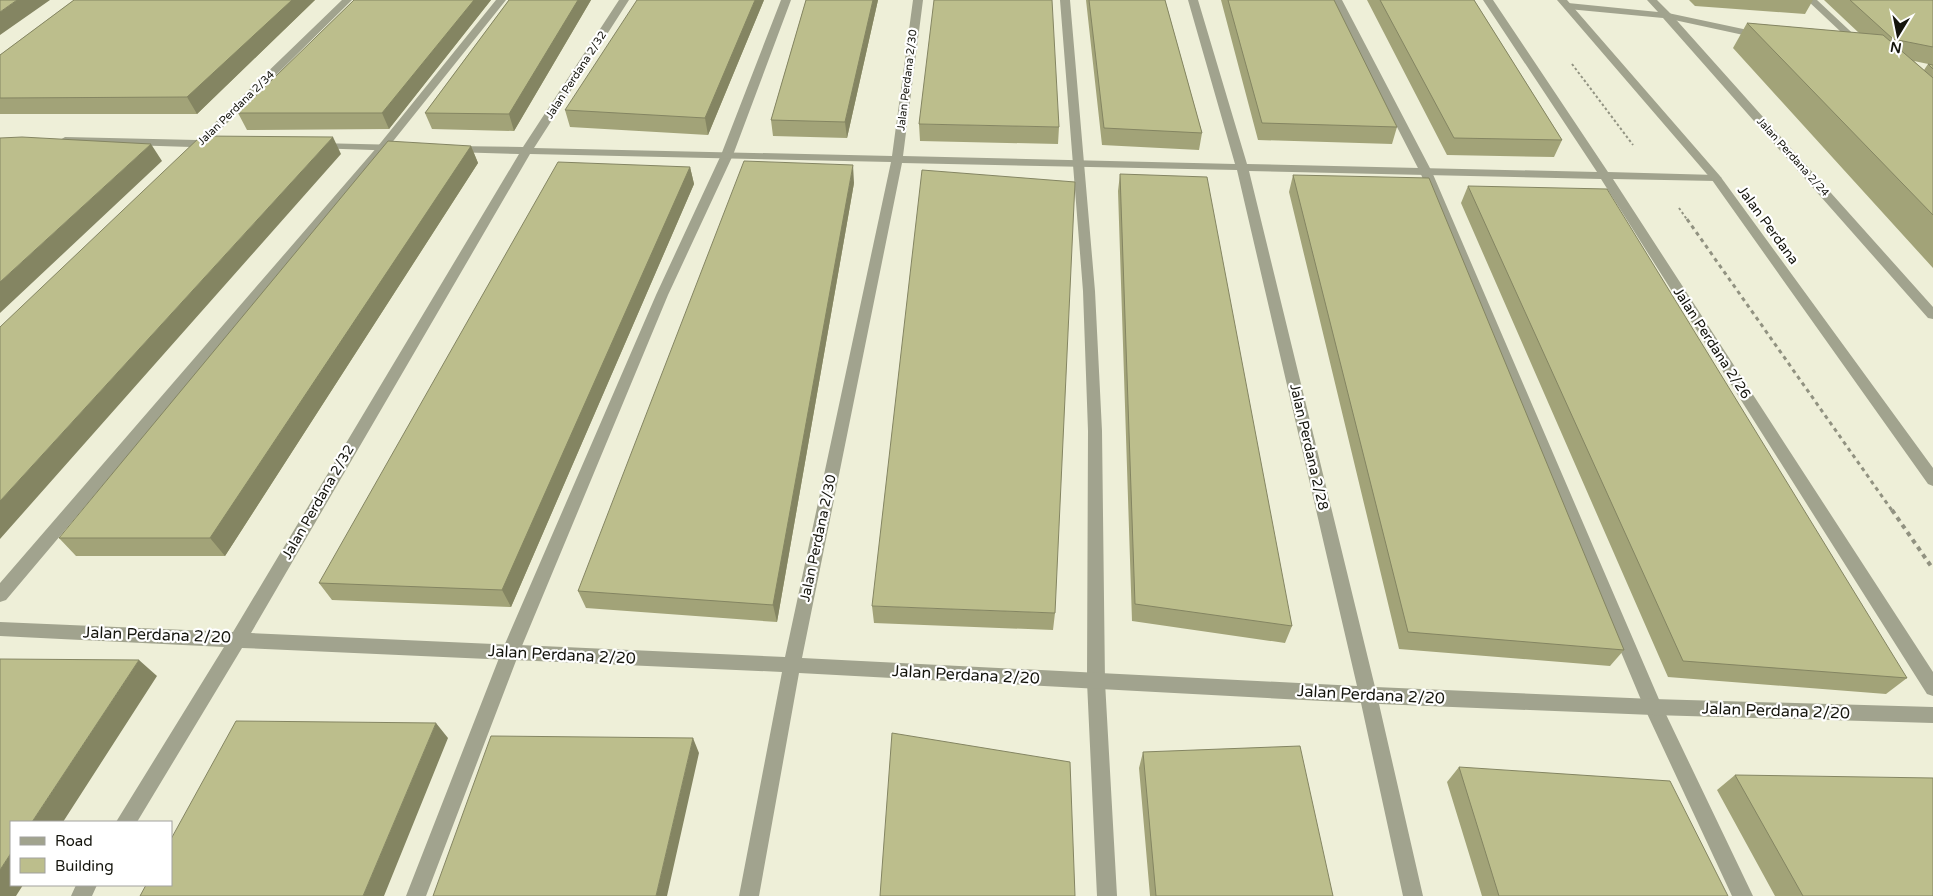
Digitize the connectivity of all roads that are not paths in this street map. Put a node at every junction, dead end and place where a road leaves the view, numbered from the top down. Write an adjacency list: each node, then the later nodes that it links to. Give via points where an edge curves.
1 (347, 0): 17 (street, Jalan Perdana 2/34)
2 (501, 0): 20 (street)
3 (624, 0): 23 (street, Jalan Perdana 2/32)
4 (786, 0): 24 (street)
5 (918, 0): 26 (street, Jalan Perdana 2/30)
6 (1065, 0): 27 (street)
7 (1193, 0): 28 (street, Jalan Perdana 2/28)
8 (1337, 0): 29 (street)
9 (1488, 0): 30 (street, Jalan Perdana 2/26)
10 (1652, 0): 13 (street, Jalan Perdana 2/24)
11 (1812, 0): 15 (street)
12 (1565, 3): 13 (street); 31 (street, Jalan Perdana)
13 (1668, 16): 14 (street); 32 (street, Jalan Perdana 2/24)
14 (1772, 38)
15 (1869, 53)
16 (50, 140): 17 (street)
17 (200, 143): 18 (street); 25 (street, Jalan Perdana 2/34)
18 (229, 144)
19 (305, 146): 20 (street)
20 (382, 148): 21 (street); 34 (street)
21 (411, 148)
22 (440, 149): 23 (street)
23 (527, 151): 24 (street); 36 (street, Jalan Perdana 2/32)
24 (727, 155): 26 (street); 37 (street, via 662,295)
25 (186, 157)
26 (897, 159): 27 (street); 38 (street, Jalan Perdana 2/30)
27 (1080, 164): 28 (street); 39 (street, via 1095,431)
28 (1242, 167): 29 (street); 41 (street, Jalan Perdana 2/28)
29 (1426, 172): 30 (street); 42 (street)
30 (1605, 176): 31 (street); 40 (street, Jalan Perdana 2/26)
31 (1716, 178): 33 (street, Jalan Perdana)
32 (1931, 311)
33 (1933, 480)
34 (0, 595)
35 (0, 629): 36 (street, Jalan Perdana 2/20)
36 (238, 639): 37 (street, Jalan Perdana 2/20); 44 (street, Jalan Perdana 2/32)
37 (510, 653): 38 (street, Jalan Perdana 2/20); 45 (street)
38 (792, 665): 39 (street, Jalan Perdana 2/20); 46 (street, Jalan Perdana 2/30)
39 (1096, 682): 41 (street, Jalan Perdana 2/20); 47 (street)
40 (1933, 688)
41 (1368, 695): 42 (street, Jalan Perdana 2/20); 48 (street, Jalan Perdana 2/28)
42 (1653, 707): 43 (street, Jalan Perdana 2/20); 49 (street)
43 (1933, 715)
44 (127, 821)
45 (416, 896)
46 (749, 896)
47 (1107, 896)
48 (1413, 896)
49 (1743, 896)

